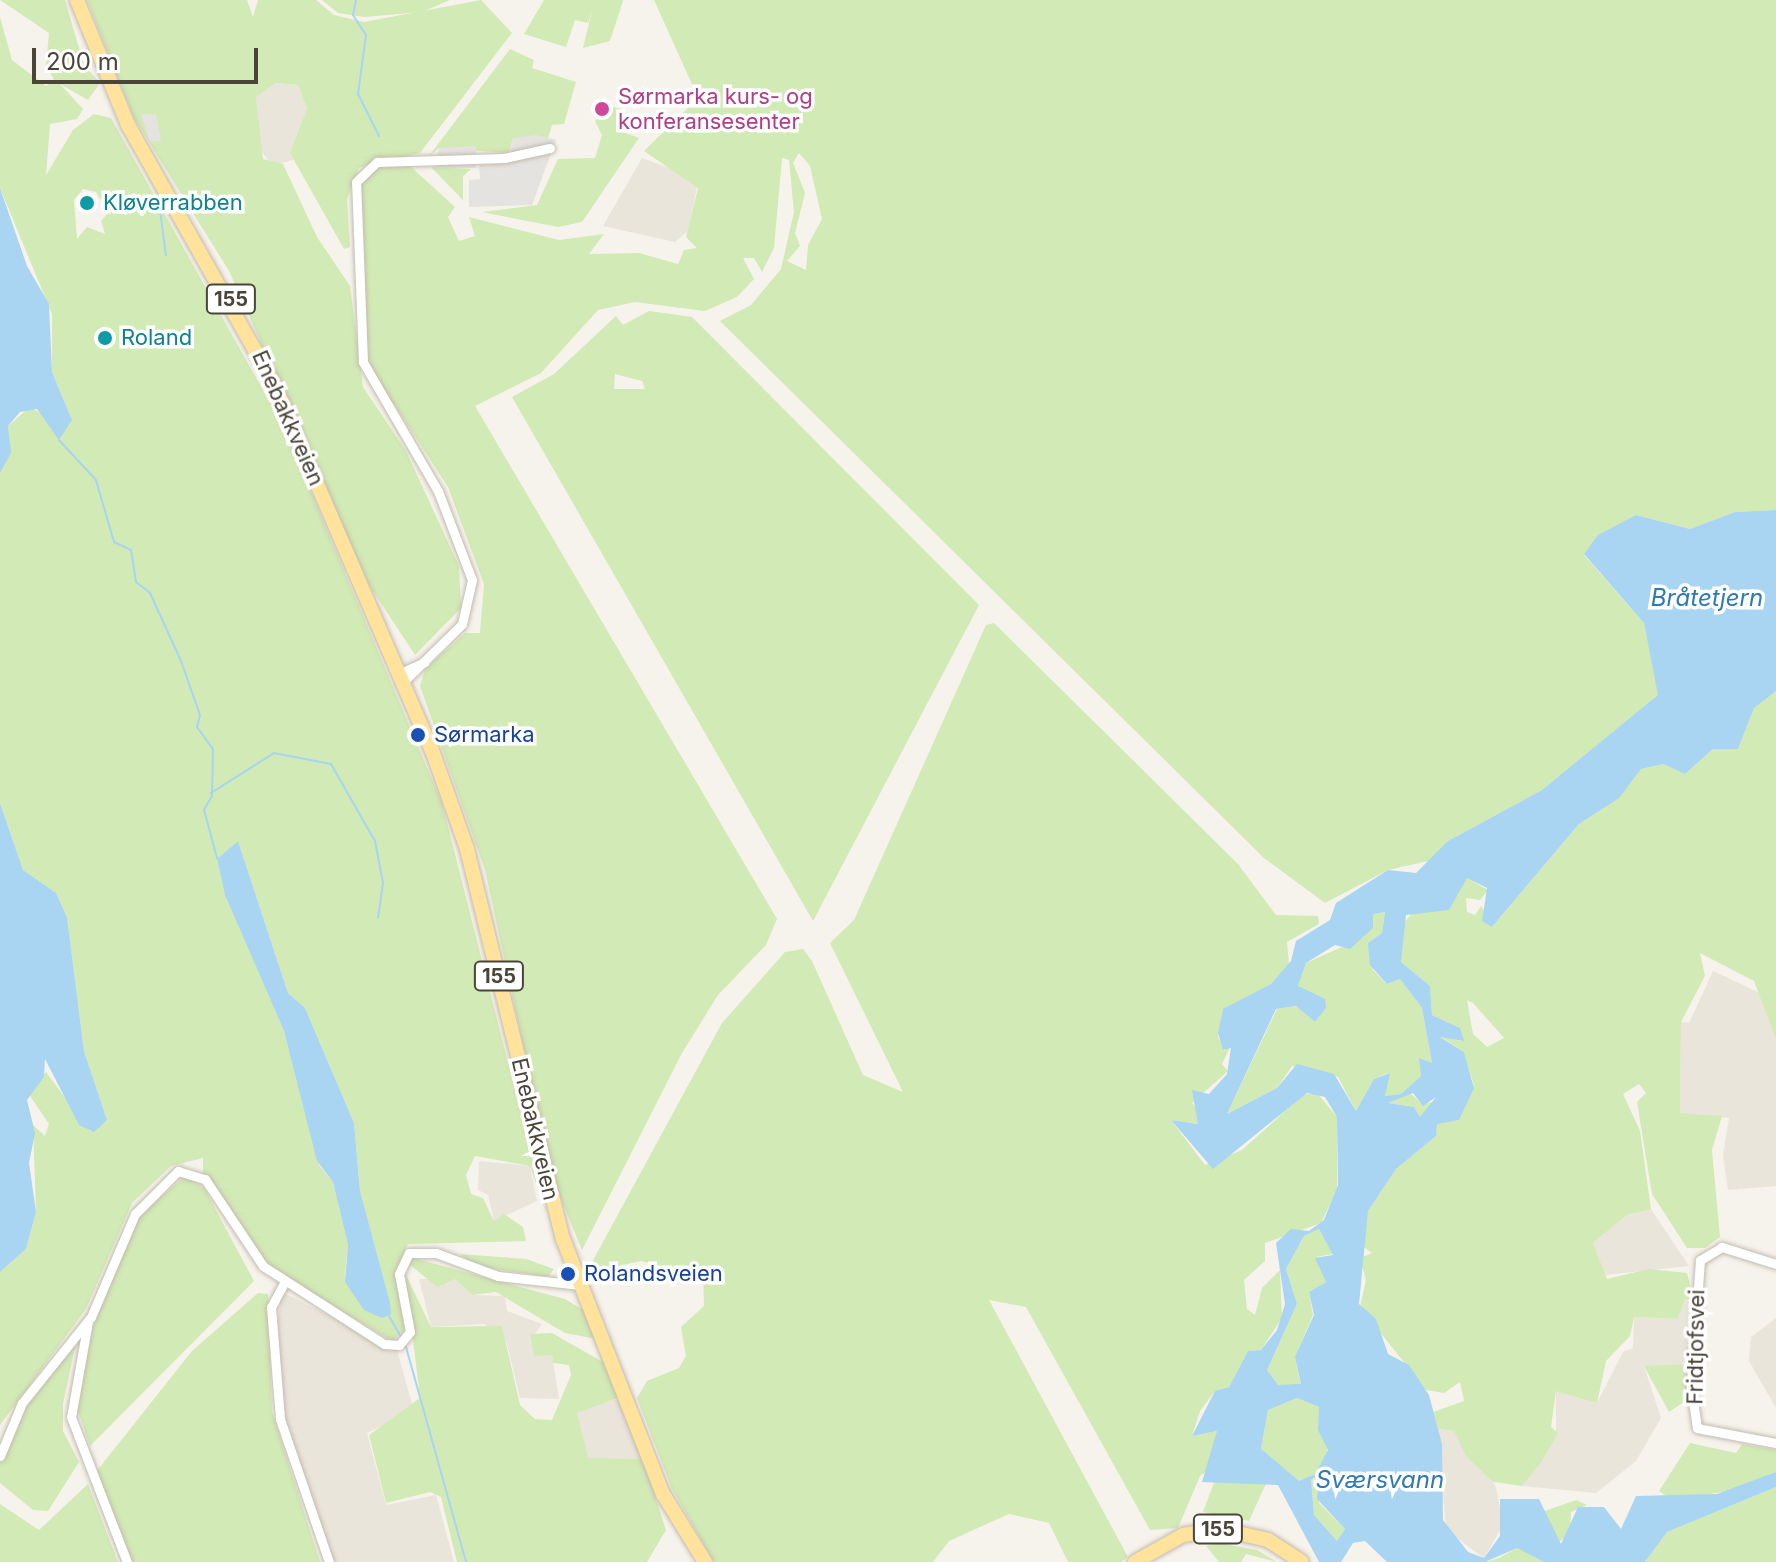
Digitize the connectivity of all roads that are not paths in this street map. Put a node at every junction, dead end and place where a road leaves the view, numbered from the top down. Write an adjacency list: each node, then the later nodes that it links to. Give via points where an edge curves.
1 (77, 0): 3 (main road, Enebakkveien / 155, via 128,125 269,372)
2 (550, 148): 3 (street, via 504,158 377,162 356,182 363,362 438,491 472,580 465,620 425,662)
3 (402, 677): 6 (main road, Enebakkveien / 155, via 462,831 552,1206)
4 (1776, 1264): 8 (street, Fridtjofsvei, via 1722,1247 1696,1272 1697,1428)
5 (285, 1281): 6 (street, via 394,1346 411,1327 399,1274 409,1253 436,1253 498,1276); 7 (street, via 248,1251 205,1179 178,1171 135,1214); 11 (street, via 271,1307 280,1419)
6 (581, 1285): 12 (main road, Enebakkveien / 155, via 663,1494)
7 (88, 1321): 9 (street, via 22,1403); 10 (street, via 71,1417)
8 (1776, 1443)
9 (0, 1456)
10 (127, 1562)
11 (329, 1562)
12 (705, 1562)
13 (1135, 1562): 14 (main road, 155, via 1173,1539 1211,1529 1260,1536)
14 (1302, 1562)

